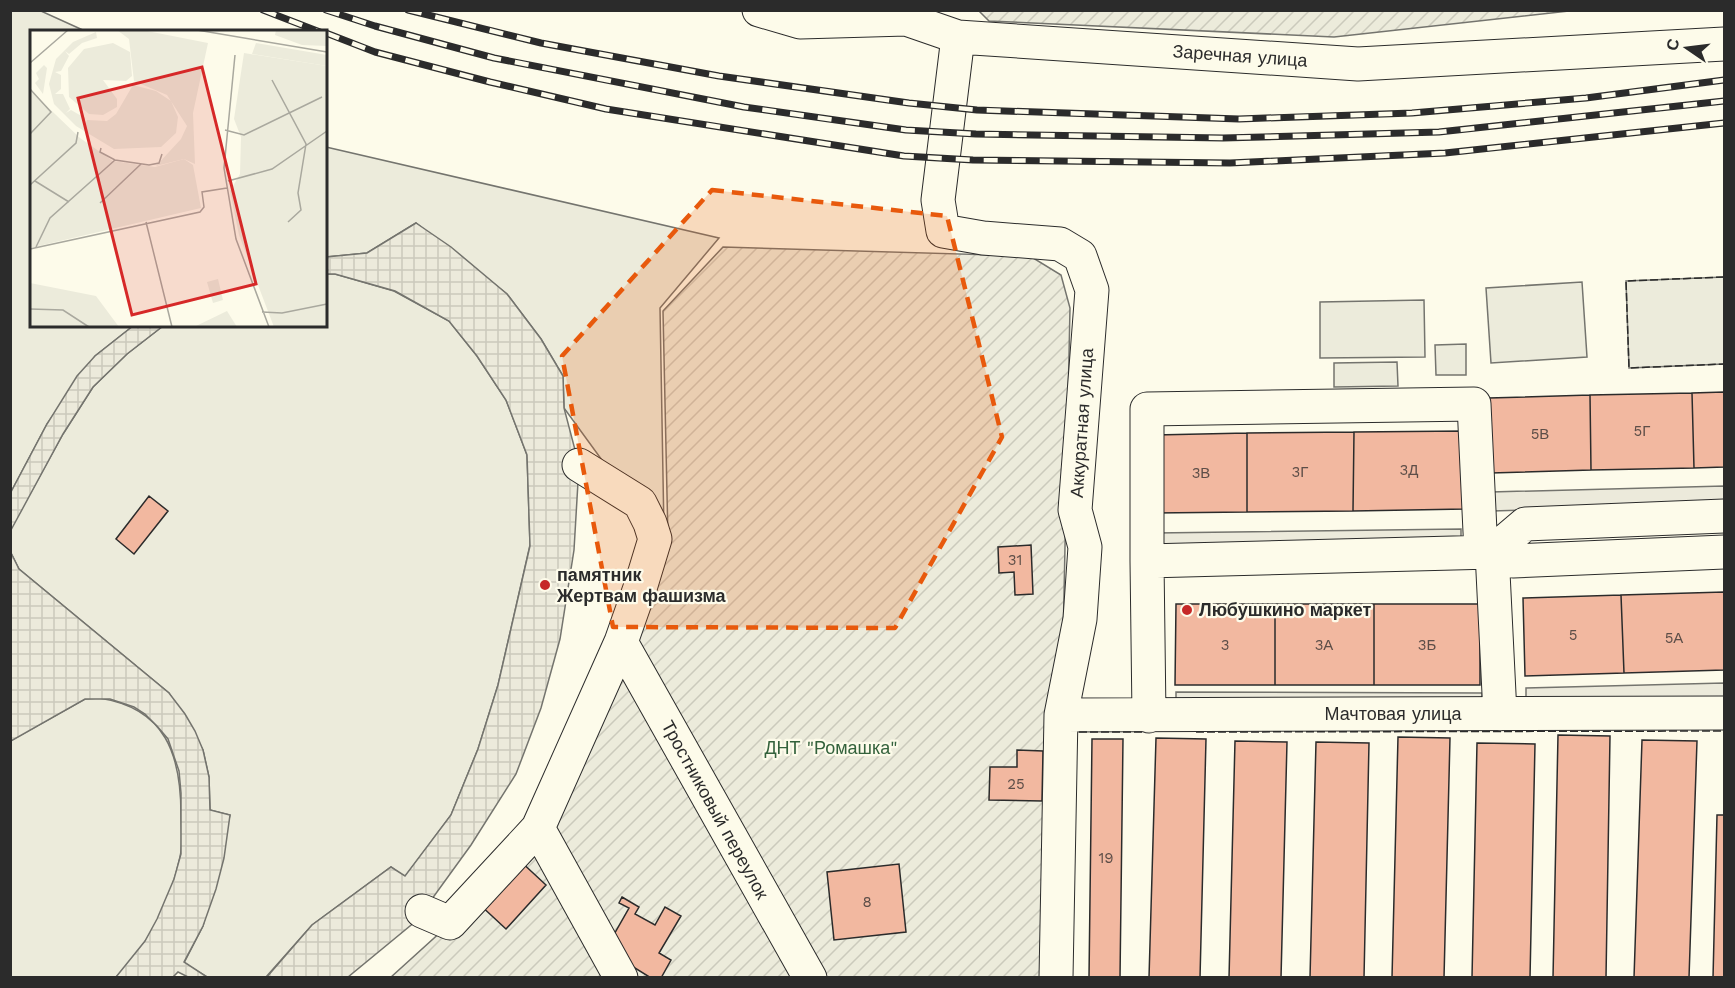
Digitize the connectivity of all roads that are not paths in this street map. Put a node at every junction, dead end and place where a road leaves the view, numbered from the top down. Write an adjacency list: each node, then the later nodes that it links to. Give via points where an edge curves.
1 (759, 10): 2 (street, Заречная улица, via 800,22)
2 (906, 15): 3 (street, Заречная улица)
3 (958, 37): 4 (street, Заречная улица, via 1358,64); 13 (street, Аккуратная улица, via 938,200 943,231 1060,244 1080,256 1092,290 1075,510 1085,547 1080,619)
4 (1725, 44)
5 (579, 465): 10 (street, via 640,503 655,539)
6 (1725, 516): 7 (street, via 1525,524)
7 (1486, 552): 8 (street, via 1514,561); 9 (street); 9 (street, via 1474,404 1147,409); 12 (street)
8 (1725, 552)
9 (1147, 561): 14 (street)
10 (621, 642): 15 (street); 18 (street, Тростниковый переулок)
11 (1725, 713): 12 (street, Мачтовая улица)
12 (1500, 714): 14 (street, Мачтовая улица)
13 (1061, 715): 14 (street, Мачтовая улица); 19 (street, Аккуратная улица)
14 (1149, 716)
15 (538, 828): 16 (street, via 450,923); 17 (street)
16 (422, 912)
17 (621, 978)
18 (810, 978)
19 (1056, 978)

